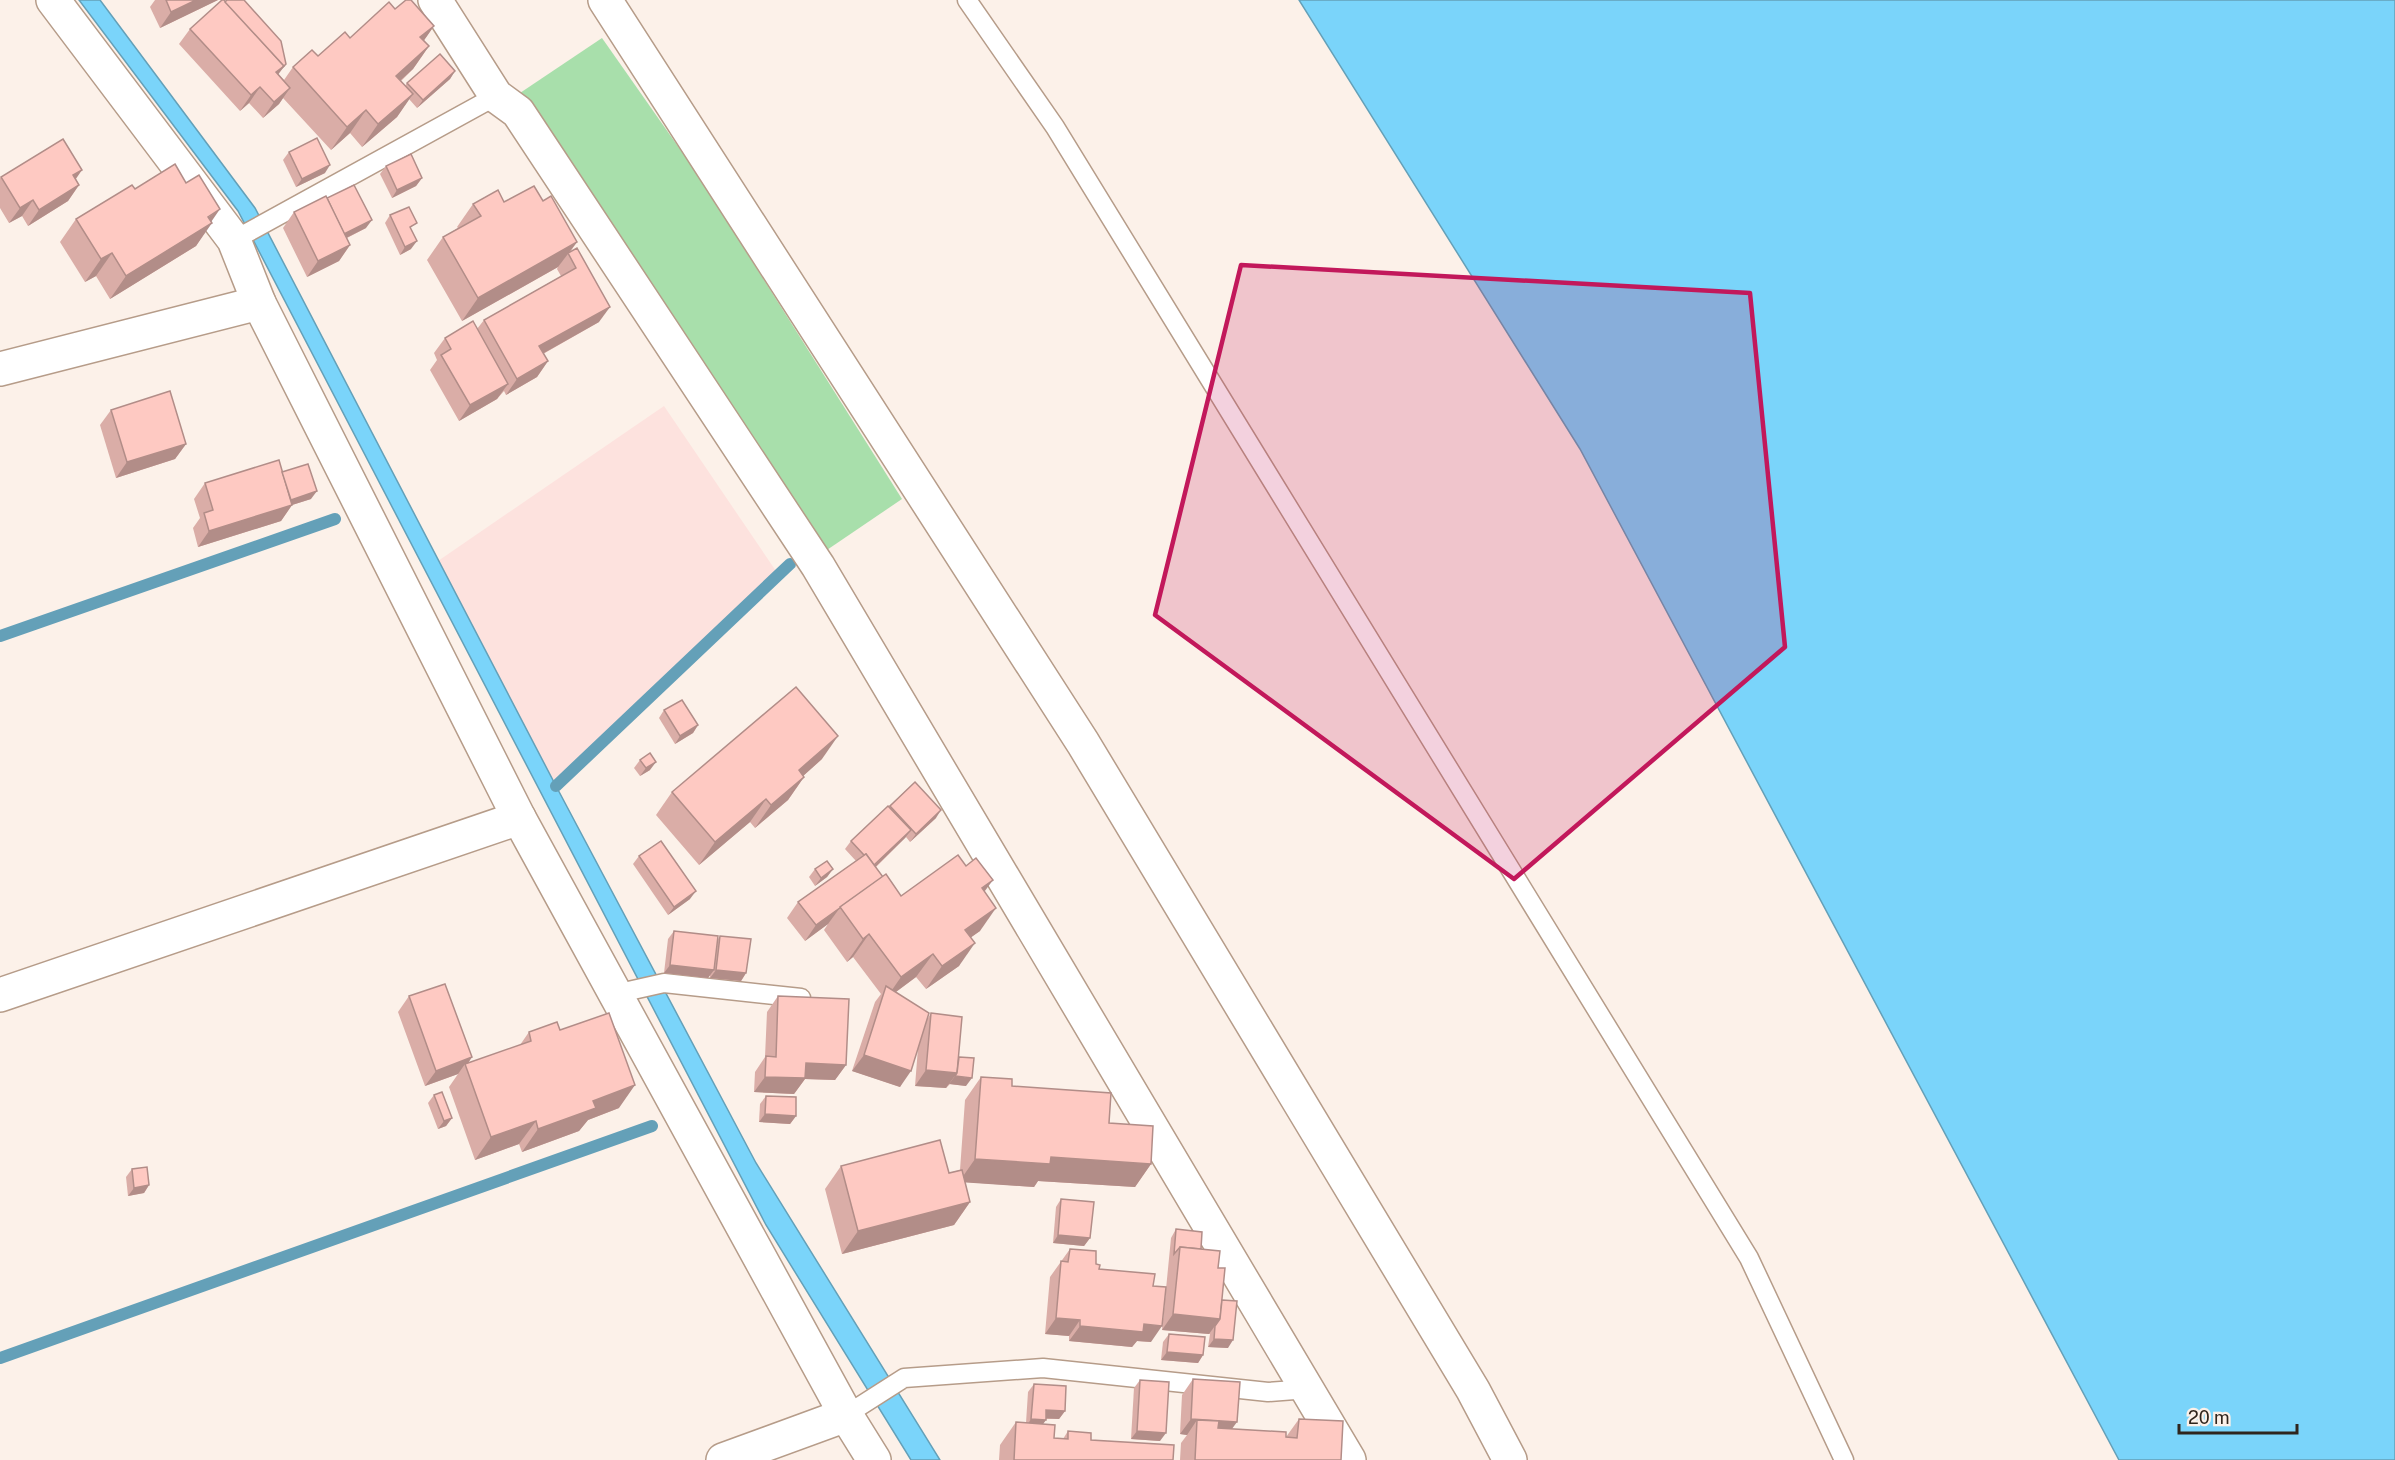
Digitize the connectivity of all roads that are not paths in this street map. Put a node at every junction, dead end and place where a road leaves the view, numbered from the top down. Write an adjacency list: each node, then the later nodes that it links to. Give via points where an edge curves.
1 (53, 0): 6 (street)
2 (435, 0): 5 (street)
3 (605, 0): 18 (street, via 1083,743 1473,1390)
4 (967, 0): 19 (lane, via 1055,127 1749,1257)
5 (496, 96): 6 (lane); 13 (street, via 518,112 818,566)
6 (239, 238): 7 (street)
7 (259, 303): 8 (street); 9 (street)
8 (0, 369)
9 (519, 818): 10 (street); 11 (street)
10 (625, 992): 12 (lane, via 664,983); 14 (street)
11 (0, 995)
12 (822, 1001)
13 (1308, 1389): 14 (lane, via 1268,1392 1043,1368 904,1378); 17 (street)
14 (846, 1415): 15 (street); 16 (street)
15 (723, 1460)
16 (874, 1460)
17 (1349, 1460)
18 (1510, 1460)
19 (1844, 1460)

